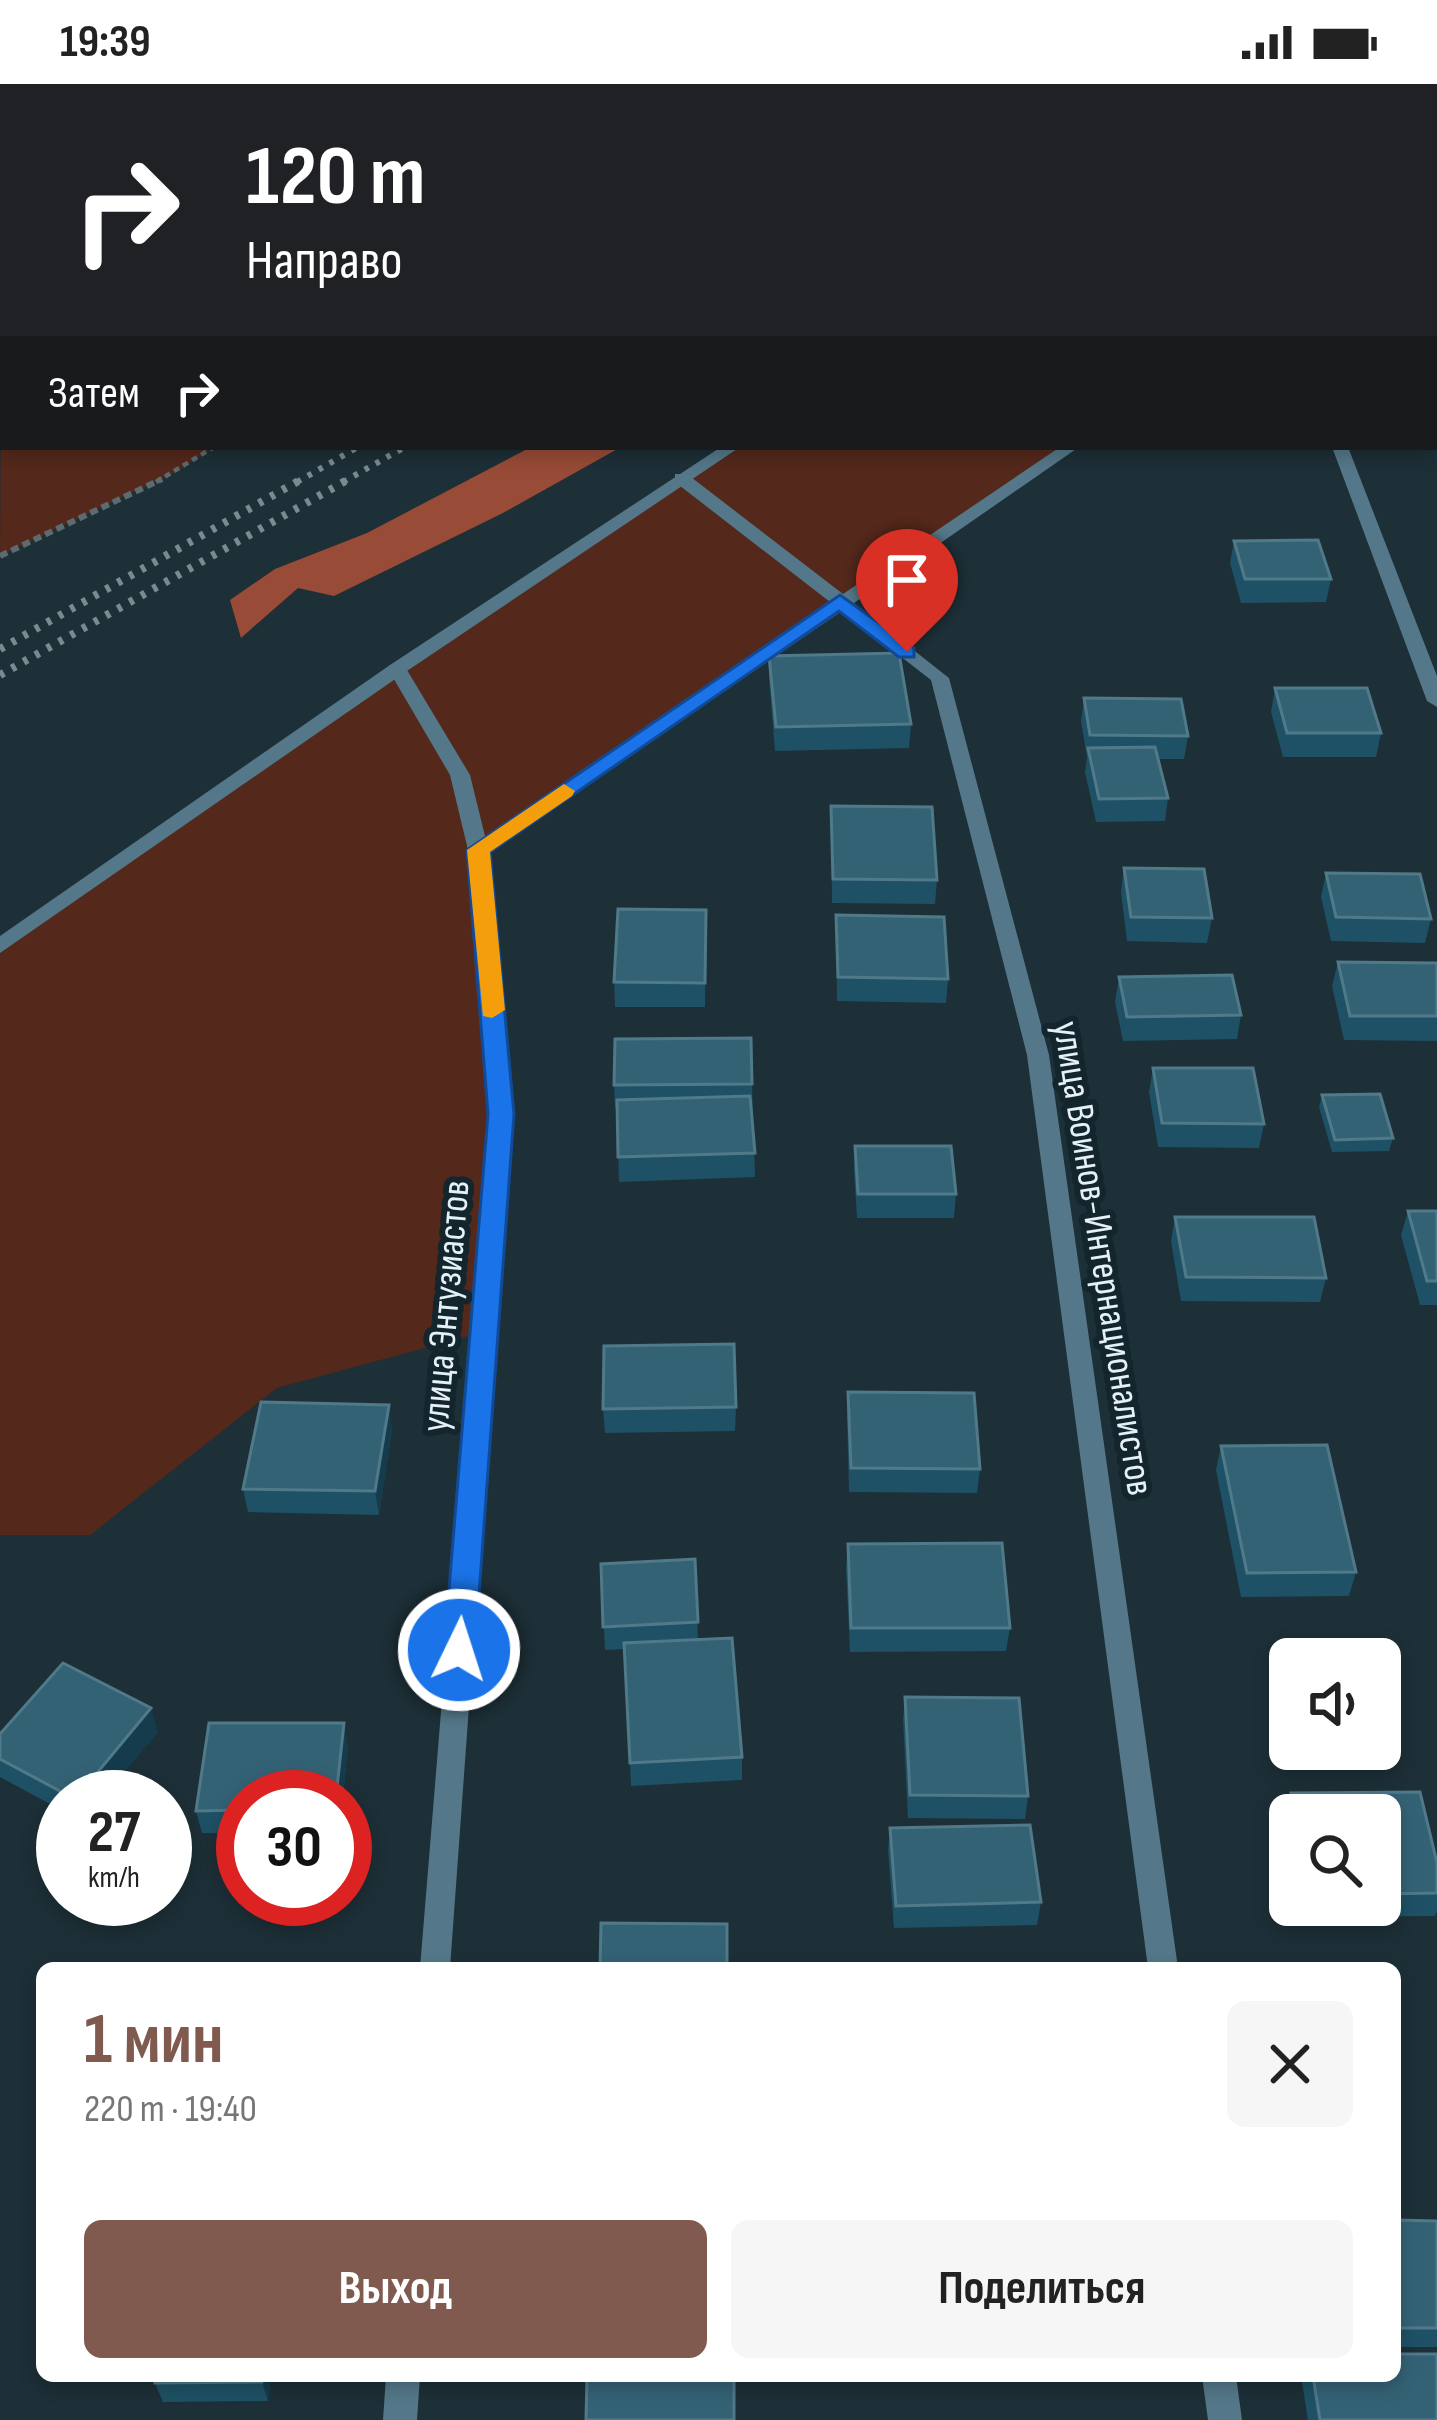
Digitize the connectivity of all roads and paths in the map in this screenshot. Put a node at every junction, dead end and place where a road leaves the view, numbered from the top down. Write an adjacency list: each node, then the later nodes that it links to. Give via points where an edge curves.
1 (210, 450): 6 (path)
2 (727, 450): 5 (street)
3 (1066, 450): 7 (street)
4 (1341, 450): 9 (street)
5 (681, 478): 7 (street, улица Воинов-Интернационалистов); 8 (street)
6 (0, 556)
7 (840, 601): 10 (street); 13 (street, улица Воинов-Интернационалистов, via 940,678 1038,1054)
8 (397, 670): 10 (street, улица Энтузиастов, via 460,775); 11 (street)
9 (1437, 701)
10 (478, 850): 12 (street, улица Энтузиастов, via 501,1114)
11 (0, 946)
12 (435, 1962)
13 (1162, 1962)
14 (403, 2382): 16 (street)
15 (1220, 2382): 17 (street)
16 (400, 2420)
17 (1225, 2420)

